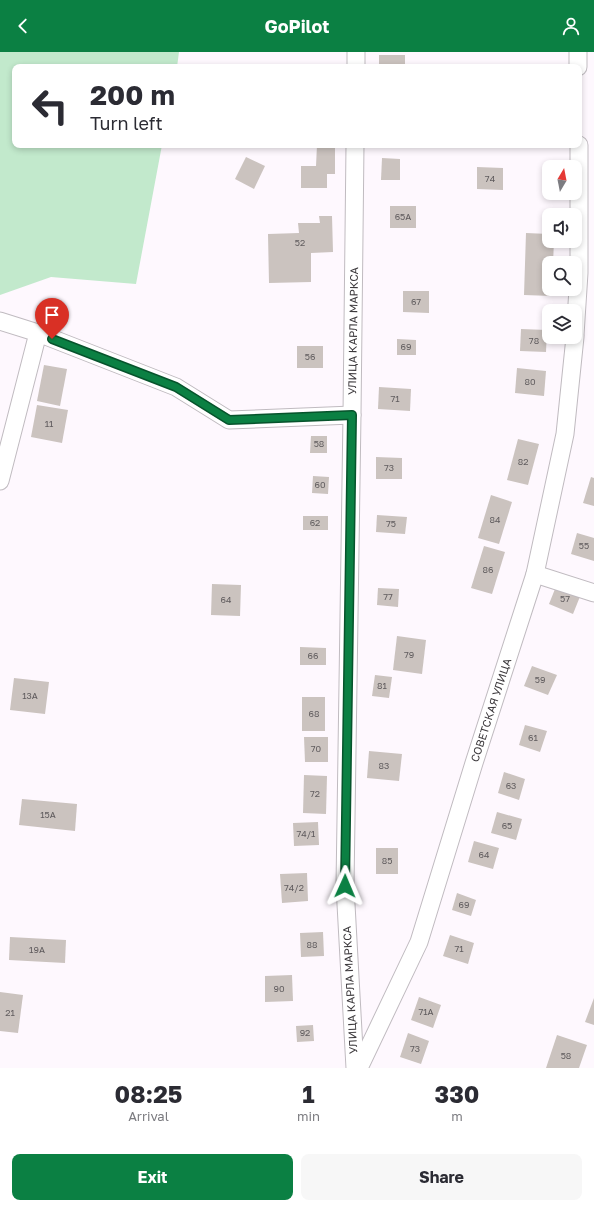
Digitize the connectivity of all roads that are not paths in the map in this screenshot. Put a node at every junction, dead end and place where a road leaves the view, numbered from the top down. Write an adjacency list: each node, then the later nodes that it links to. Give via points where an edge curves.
1 (356, 52): 3 (street)
2 (578, 52): 4 (street)
3 (356, 64)
4 (578, 64)
5 (355, 148): 11 (street, УЛИЦА КАРЛА МАРКСА)
6 (578, 148): 7 (street, СОВЕТСКАЯ УЛИЦА)
7 (577, 304)
8 (0, 321): 9 (street)
9 (38, 333): 11 (street, via 176,387 229,420); 12 (street)
10 (574, 344): 13 (street, СОВЕТСКАЯ УЛИЦА, via 565,434)
11 (352, 415): 15 (street, УЛИЦА КАРЛА МАРКСА, via 345,886)
12 (0, 481)
13 (535, 574): 14 (street); 16 (street, СОВЕТСКАЯ УЛИЦА, via 419,942)
14 (594, 593)
15 (355, 1068)
16 (359, 1068)

